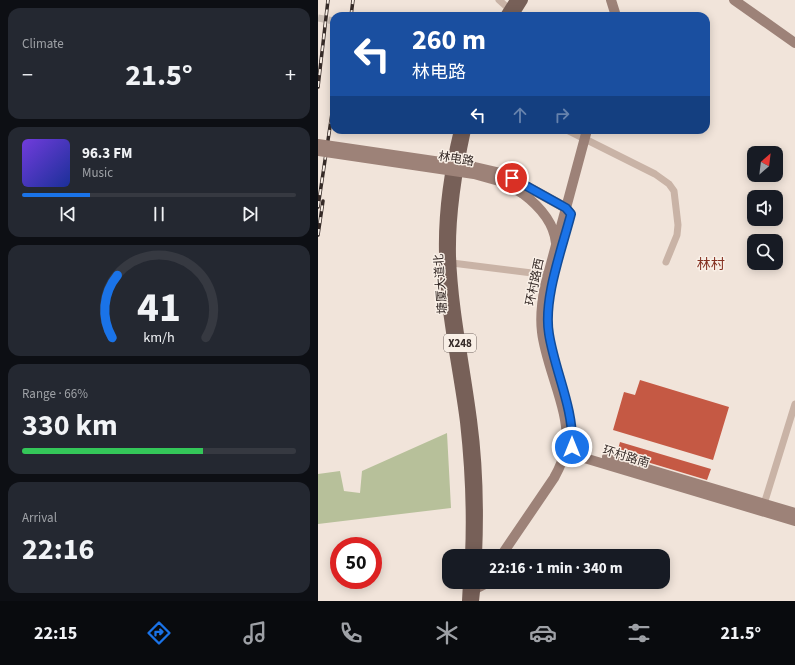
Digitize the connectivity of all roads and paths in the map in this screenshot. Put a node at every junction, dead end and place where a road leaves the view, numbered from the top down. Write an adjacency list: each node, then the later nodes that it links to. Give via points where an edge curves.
1 (499, 0): 6 (street)
2 (515, 0): 7 (main road)
3 (523, 0): 8 (main road)
4 (611, 0): 9 (main road)
5 (734, 0): 10 (main road)
6 (508, 12)
7 (510, 12)
8 (511, 12)
9 (615, 12)
10 (795, 43)
11 (457, 134): 28 (main road, 塘厦大道北 / X248, via 446,205 444,255 448,314 468,451)
12 (465, 134): 21 (main road, 塘厦大道北 / X248, via 453,206)
13 (586, 135): 17 (main road, 环村路西, via 587,155); 20 (street, via 655,174 674,191 677,235)
14 (318, 144): 16 (main road, 林电路, bridge, via 475,167 501,173)
15 (318, 151): 16 (main road, 林电路, bridge, via 474,174)
16 (524, 189): 17 (main road, 林电路); 18 (main road, 林电路)
17 (563, 213): 18 (main road, via 551,220); 19 (main road, 环村路西); 24 (main road, 环村路西, via 548,304 548,333 571,419 573,431)
18 (546, 217): 19 (main road, 林电路, via 555,237)
19 (556, 247): 22 (main road, 环村路西)
20 (666, 262)
21 (452, 263): 22 (street); 29 (main road, 塘厦大道北 / X248, via 456,313 475,450)
22 (548, 275): 24 (main road, 环村路西, via 542,302 542,333 565,419)
23 (795, 404): 25 (street)
24 (570, 449): 25 (main road, 环村路南); 27 (main road, 环村路南); 30 (main road, 环村路西, via 554,478); 31 (main road, 环村路西, via 559,482)
25 (764, 504): 26 (main road, 环村路南)
26 (795, 513)
27 (795, 521)
28 (470, 549)
29 (478, 549)
30 (506, 549)
31 (514, 549)
32 (470, 589): 34 (main road)
33 (473, 589): 35 (main road)
34 (466, 601)
35 (474, 601)

